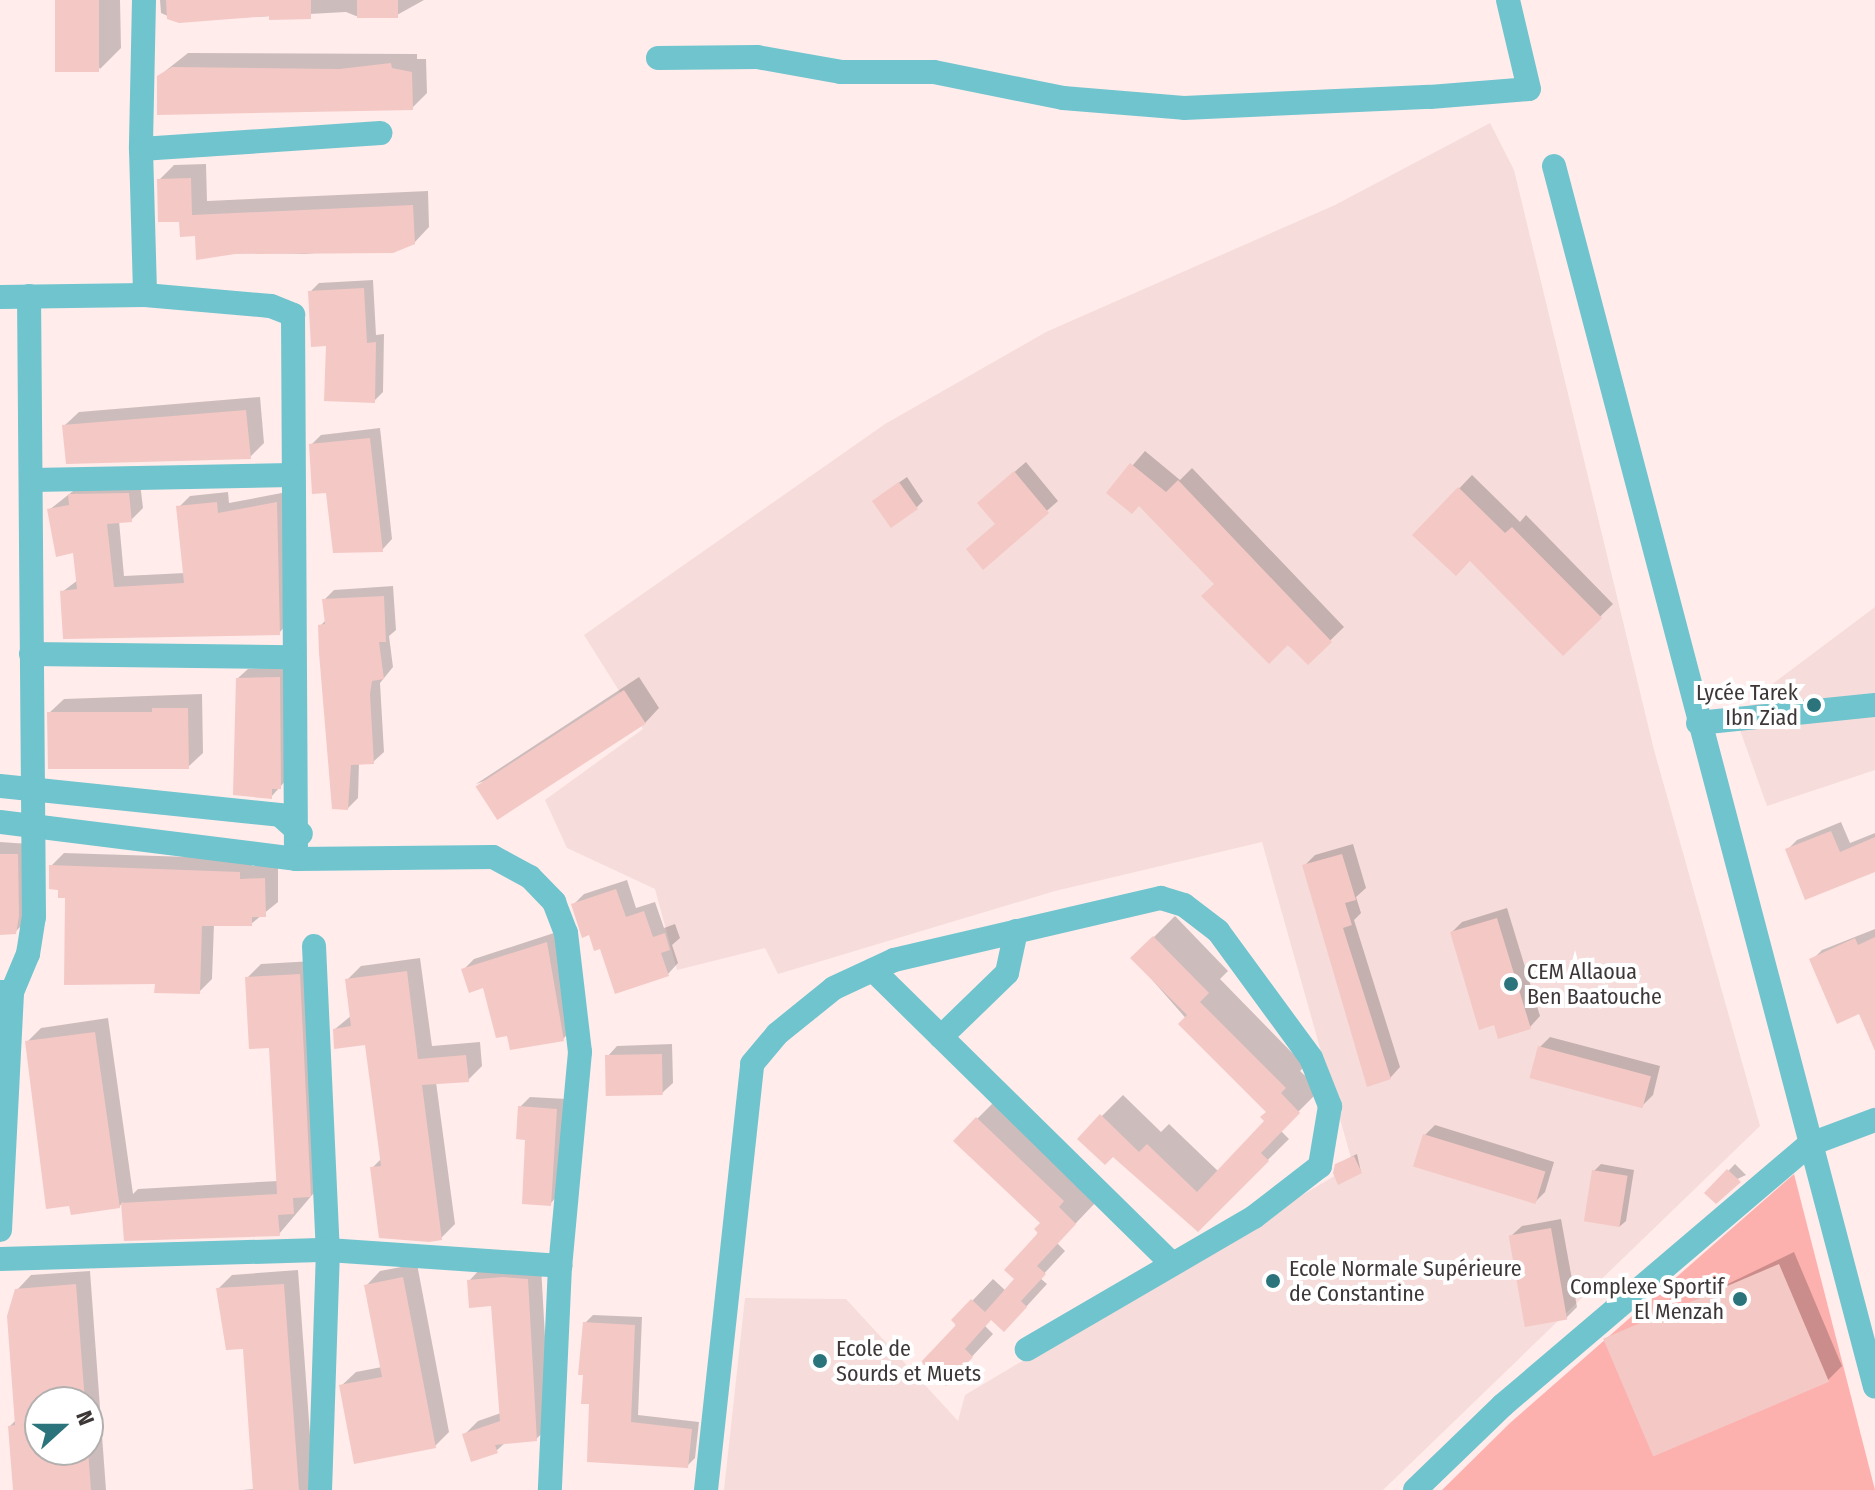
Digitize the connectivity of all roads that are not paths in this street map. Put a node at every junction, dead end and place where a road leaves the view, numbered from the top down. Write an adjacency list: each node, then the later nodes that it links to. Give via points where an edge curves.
1 (144, 0): 5 (street)
2 (1508, 0): 3 (street, via 1529,89 1430,97 1184,108 1063,98 934,72 841,72 757,57)
3 (658, 58)
4 (380, 133): 5 (street)
5 (141, 149): 7 (street)
6 (1554, 166): 15 (street)
7 (145, 295): 8 (street); 10 (street, via 271,306 293,315)
8 (29, 296): 9 (street); 11 (street)
9 (0, 297)
10 (291, 475): 11 (street); 13 (street)
11 (33, 480): 12 (street)
12 (31, 654): 13 (street); 17 (street)
13 (292, 657): 20 (street)
14 (1875, 705): 15 (street)
15 (1698, 723): 29 (street)
16 (0, 786): 17 (street)
17 (31, 790): 19 (street); 20 (street, via 280,815)
18 (0, 822): 19 (street)
19 (33, 826): 21 (street); 26 (street, via 34,917 28,954)
20 (294, 826): 21 (street); 22 (street)
21 (296, 859): 22 (street)
22 (323, 860): 34 (street, via 493,857 530,877 554,902 566,933 580,1052)
23 (1016, 931): 25 (street, via 894,960); 27 (street, via 1007,973); 33 (street, via 1161,898 1184,905 1218,931 1311,1058 1330,1106 1320,1166 1254,1217)
24 (314, 946): 31 (street)
25 (873, 970): 27 (street); 39 (street, via 834,988 777,1034 752,1064)
26 (6, 992): 30 (street)
27 (941, 1037): 33 (street)
28 (1875, 1120): 29 (street)
29 (1808, 1145): 36 (street); 40 (street, via 1503,1405)
30 (0, 1230)
31 (328, 1250): 32 (street); 34 (street); 37 (street)
32 (0, 1259)
33 (1170, 1262): 35 (street)
34 (560, 1266): 38 (street)
35 (1027, 1349)
36 (1875, 1387)
37 (320, 1490)
38 (550, 1490)
39 (706, 1490)
40 (1415, 1490)

